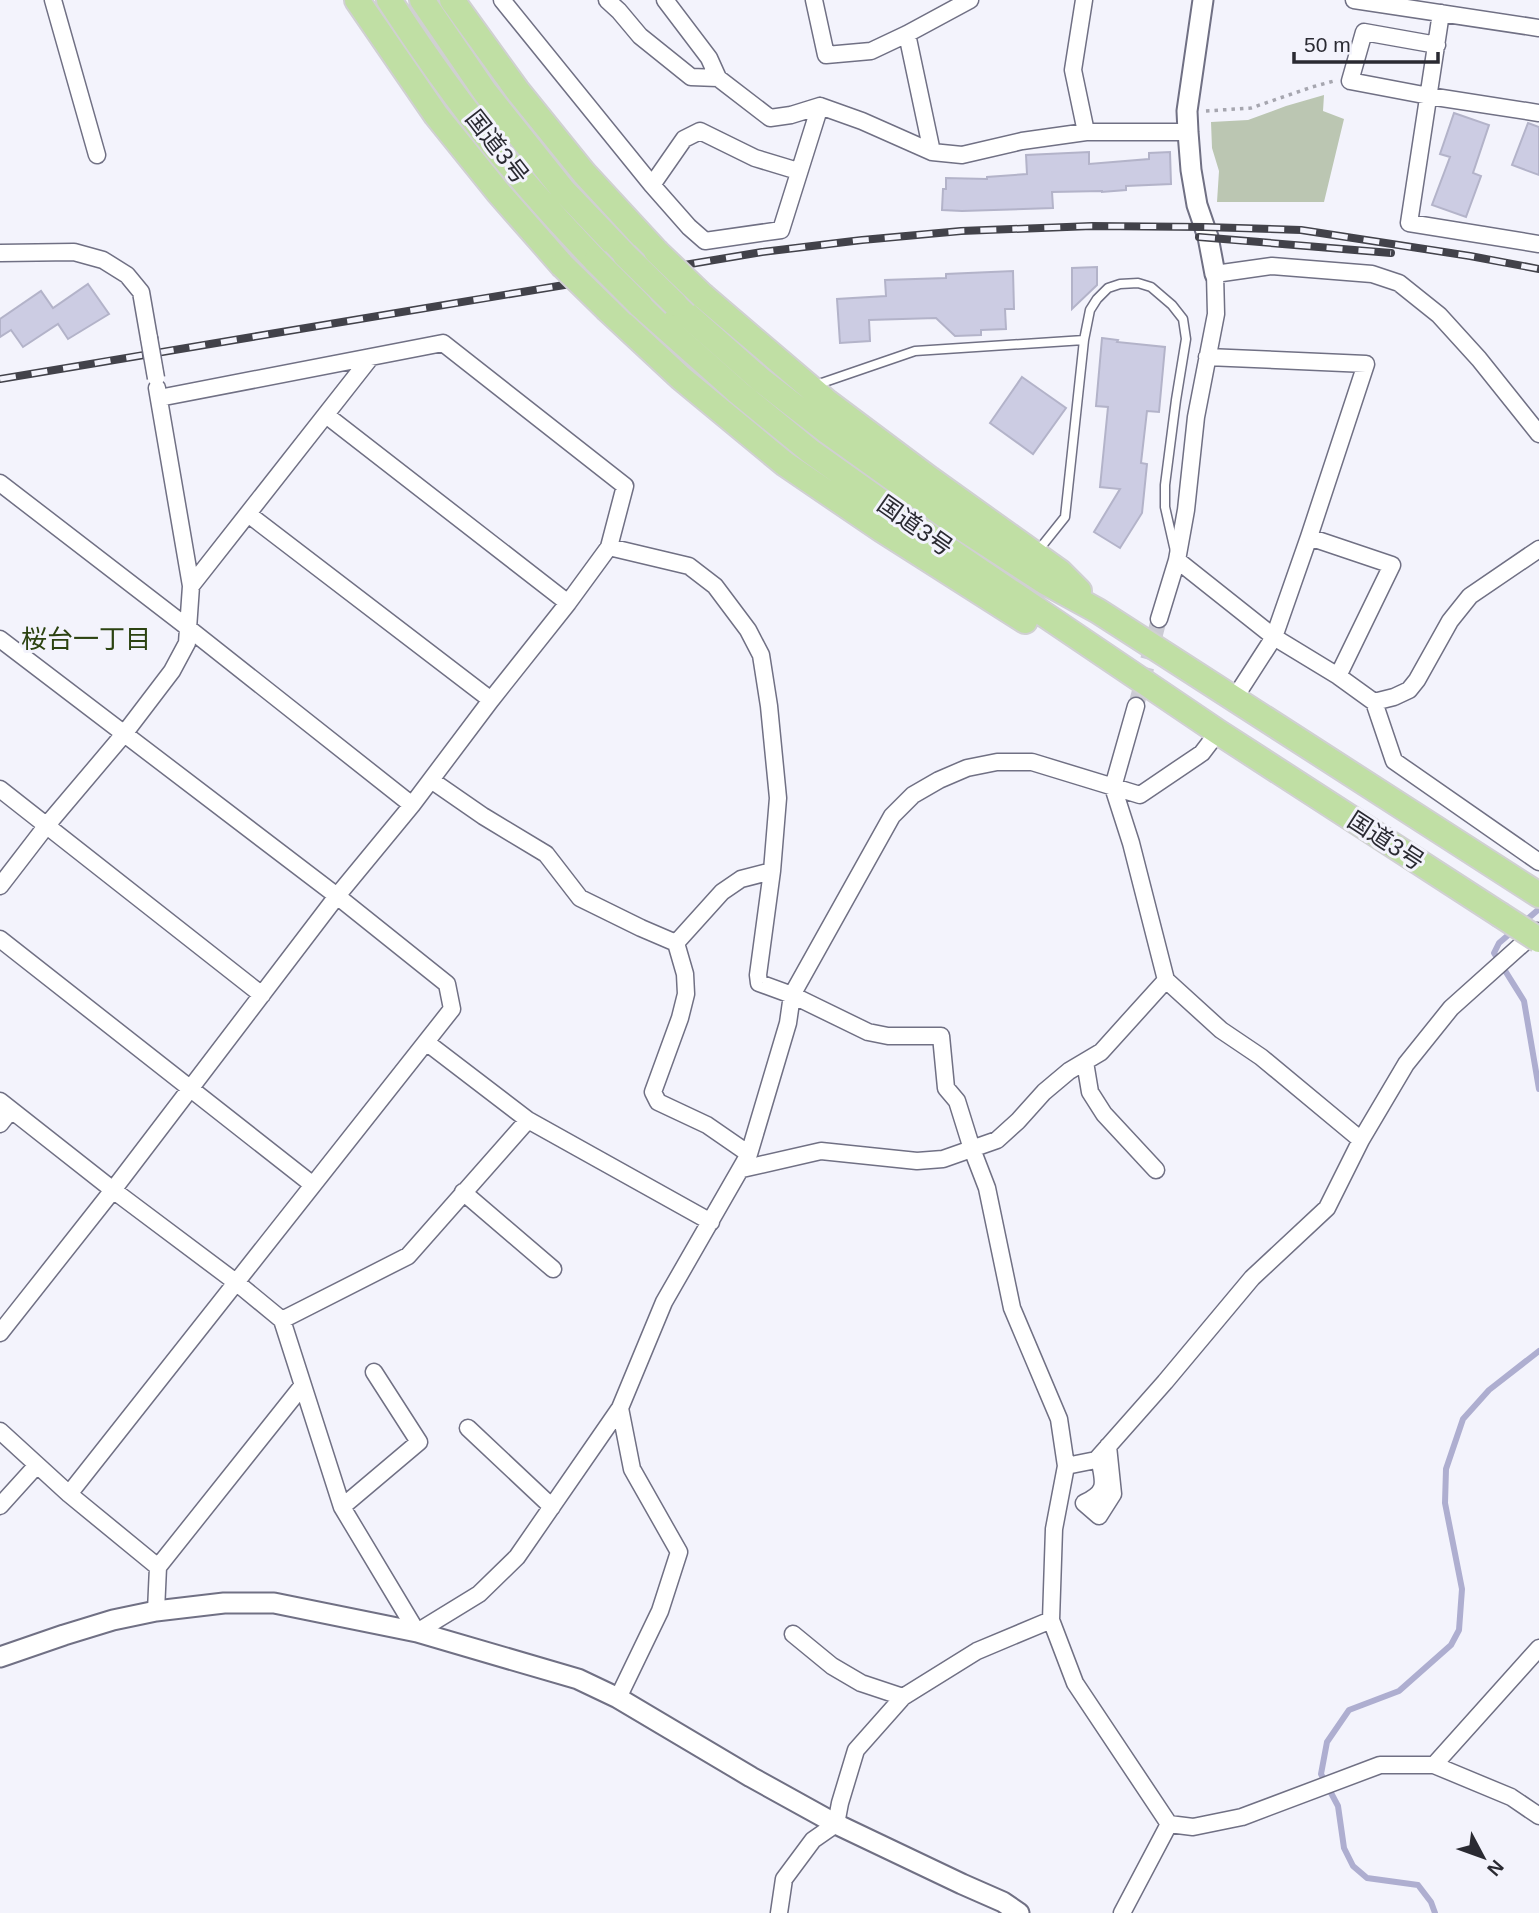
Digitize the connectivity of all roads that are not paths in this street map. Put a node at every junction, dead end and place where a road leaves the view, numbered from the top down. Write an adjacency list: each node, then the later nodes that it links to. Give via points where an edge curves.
1 (53, 0): 25 (street)
2 (357, 0): 51 (highway, bridge, via 436,114 498,192 562,265 681,378 785,464 882,530 1028,623)
3 (389, 0): 51 (highway, 国道3号, bridge, via 530,189 640,305 810,451)
4 (422, 0): 47 (highway, 国道3号, bridge, via 485,92 563,190 675,304 828,432 976,537)
5 (452, 0): 34 (highway, bridge, via 584,173 703,296)
6 (502, 0): 27 (street)
7 (607, 0): 18 (street, via 640,36 691,77)
8 (665, 0): 18 (street, via 709,58)
9 (814, 0): 16 (street, via 826,55 871,51)
10 (970, 0): 16 (street)
11 (1084, 0): 22 (street, via 1073,69)
12 (1203, 0): 23 (street)
13 (1354, 0): 14 (street)
14 (1441, 13): 15 (street); 17 (street)
15 (1539, 28)
16 (907, 34): 24 (street)
17 (1437, 45): 19 (street); 19 (street, via 1364,32 1350,81)
18 (718, 78): 20 (street, via 770,118)
19 (1429, 96): 21 (street); 28 (street, via 1409,223)
20 (820, 106): 24 (street); 26 (street)
21 (1539, 113)
22 (1086, 132): 23 (street); 24 (street, via 962,155)
23 (1188, 132): 30 (street, via 1191,170)
24 (932, 152)
25 (97, 155)
26 (798, 171): 27 (street, via 755,158 700,131 684,139); 27 (street, via 781,230 705,241)
27 (652, 185)
28 (1539, 244)
29 (0, 253): 35 (street, bridge, via 74,252 103,260 127,275 141,292)
30 (1215, 274): 33 (street, via 1216,314); 37 (street, via 1272,266 1372,274 1399,283 1439,315)
31 (1084, 340): 34 (lane, via 915,351); 43 (lane, via 1065,517); 44 (lane, via 1097,299 1120,284 1151,287 1183,319 1186,339 1165,496)
32 (371, 357): 35 (street); 36 (street); 41 (street, via 443,343 625,485)
33 (1207, 357): 40 (street, via 1366,364); 44 (street)
34 (809, 387): 43 (highway)
35 (159, 398): 45 (street)
36 (327, 415): 39 (street); 46 (street)
37 (1539, 434)
38 (0, 483): 49 (street)
39 (248, 514): 45 (street); 55 (street)
40 (1309, 537): 50 (street); 53 (street, via 1392,565)
41 (609, 547): 46 (street); 66 (street, via 689,566 715,586 761,655 778,798)
42 (1539, 549): 56 (street, via 1470,596 1409,690)
43 (1035, 555): 47 (highway, via 1060,572)
44 (1177, 560): 48 (street); 50 (street)
45 (191, 586): 49 (street)
46 (568, 603): 55 (street)
47 (1098, 611): 54 (highway, 国道3号)
48 (1159, 619)
49 (187, 627): 59 (street, via 187,643 172,671); 63 (street)
50 (1274, 636): 53 (street); 54 (street)
51 (1079, 638): 58 (highway, 国道3号)
52 (0, 639): 59 (street)
53 (1338, 676): 56 (street)
54 (1234, 699): 68 (highway, 国道3号)
55 (491, 700): 60 (street)
56 (1374, 702): 65 (street, via 1394,761)
57 (1136, 706): 61 (street)
58 (1218, 732): 61 (street, via 1202,753 1140,795); 72 (highway, 国道3号, bridge)
59 (124, 734): 64 (street); 69 (street)
60 (431, 780): 63 (street); 73 (street, via 546,854 580,898)
61 (1113, 787): 74 (street); 76 (street, via 1032,762 997,762 967,768 913,795 892,816)
62 (0, 789): 64 (street)
63 (412, 805): 69 (street)
64 (47, 825): 67 (street); 75 (street)
65 (1539, 862)
66 (772, 871): 73 (street, via 741,879 722,892); 76 (street, via 759,983)
67 (0, 886)
68 (1534, 891)
69 (337, 896): 75 (street); 77 (street, via 447,984 452,1009)
70 (1539, 929): 83 (street, via 1451,1008 1406,1064)
71 (0, 939): 79 (street)
72 (1539, 940)
73 (676, 943): 85 (street, via 686,995 653,1093 658,1102 707,1125)
74 (1166, 980): 78 (street, via 1101,1052); 83 (street, via 1221,1030)
75 (262, 995): 79 (street)
76 (792, 995): 84 (street, via 868,1032 941,1036 946,1088 957,1101); 85 (street, via 788,1023)
77 (426, 1042): 81 (street); 87 (street)
78 (1084, 1062): 84 (street, via 1044,1093 997,1140); 86 (street, via 1090,1092 1104,1114)
79 (190, 1089): 87 (street); 88 (street)
80 (6, 1106): 82 (street); 88 (street)
81 (528, 1119): 89 (street); 90 (street)
82 (0, 1124)
83 (1361, 1140): 101 (street, via 1327,1208 1252,1278 1096,1460)
84 (972, 1149): 85 (street, via 943,1159 917,1161 821,1151); 101 (street, via 987,1188 1012,1308 1059,1419)
85 (746, 1161): 90 (street)
86 (1156, 1170)
87 (313, 1185): 92 (street)
88 (113, 1190): 92 (street); 94 (street)
89 (463, 1192): 91 (street); 93 (street, via 408,1256)
90 (710, 1222): 97 (street, via 664,1302)
91 (553, 1269)
92 (237, 1283): 93 (street); 102 (street)
93 (282, 1320): 96 (street)
94 (0, 1333)
95 (374, 1372): 104 (street, via 419,1442)
96 (303, 1385): 104 (street); 106 (street)
97 (620, 1408): 105 (street); 114 (street, via 632,1469 678,1552 660,1611)
98 (468, 1428): 105 (street)
99 (0, 1431): 100 (street)
100 (37, 1465): 102 (street); 103 (street)
101 (1066, 1466): 108 (street, via 1054,1529)
102 (69, 1494): 106 (street)
103 (0, 1506)
104 (342, 1507): 109 (street)
105 (552, 1507): 109 (street, via 517,1557 479,1594)
106 (158, 1567): 107 (street)
107 (156, 1611): 109 (street, via 223,1602 274,1603); 112 (street)
108 (1051, 1620): 113 (street, via 977,1651); 118 (street, via 1075,1683)
109 (417, 1632): 114 (street, via 578,1679)
110 (793, 1634): 113 (street, via 861,1683)
111 (1538, 1650): 115 (street)
112 (0, 1657)
113 (903, 1697): 117 (street, via 856,1750)
114 (618, 1698): 117 (street)
115 (1434, 1765): 116 (street, via 1511,1797); 118 (street, via 1380,1765 1242,1817 1193,1827)
116 (1539, 1816)
117 (836, 1824): 119 (street, via 814,1840 784,1879); 120 (street)
118 (1169, 1824): 121 (street)
119 (779, 1913)
120 (1019, 1913)
121 (1122, 1913)

